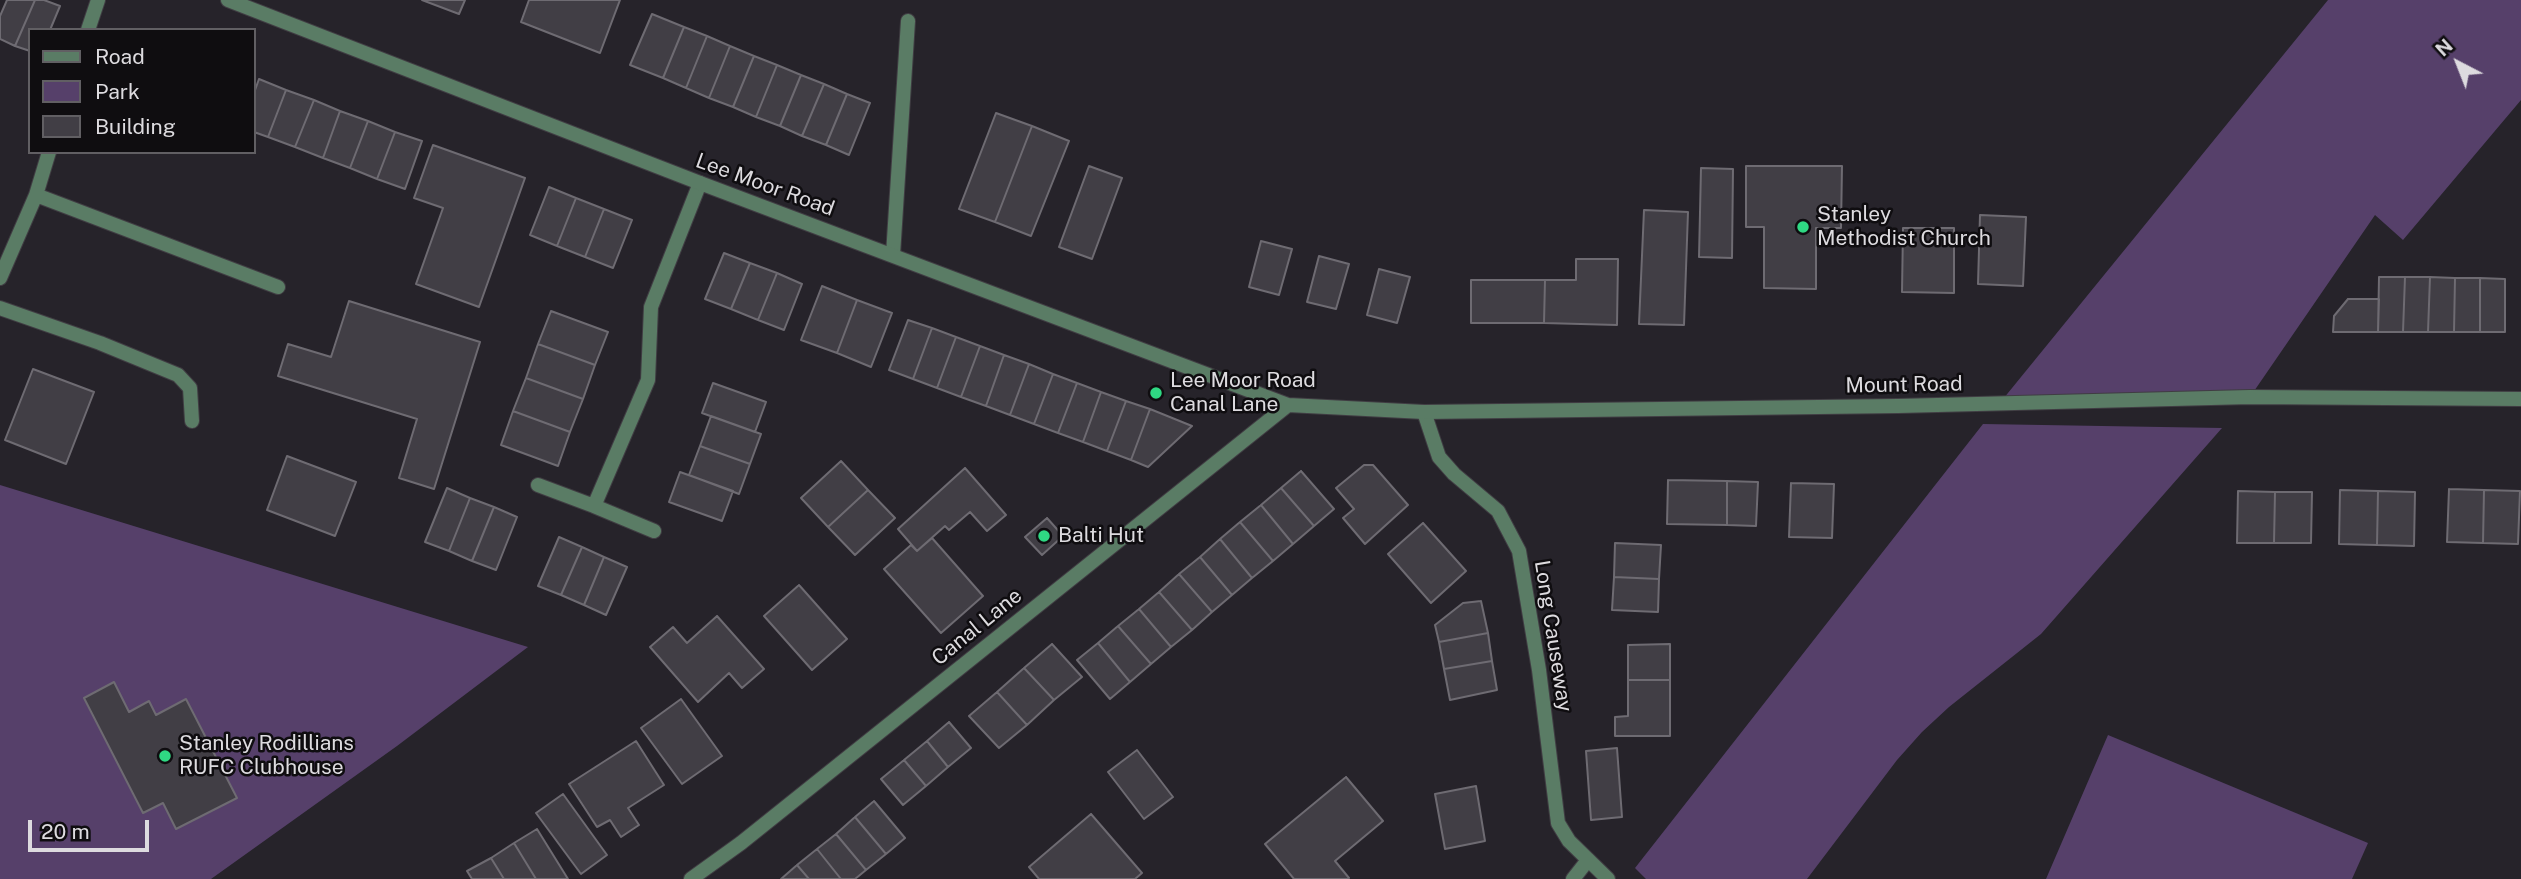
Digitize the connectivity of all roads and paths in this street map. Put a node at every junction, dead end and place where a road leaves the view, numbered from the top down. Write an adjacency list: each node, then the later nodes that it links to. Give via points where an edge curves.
1 (98, 0): 4 (street)
2 (228, 0): 6 (street, Lee Moor Road)
3 (908, 21): 8 (street)
4 (89, 28)
5 (48, 154): 7 (street)
6 (700, 183): 8 (street, Lee Moor Road); 17 (street, via 651,307 648,380)
7 (36, 195): 9 (street); 10 (street)
8 (893, 255): 13 (street, Lee Moor Road)
9 (0, 278)
10 (278, 288)
11 (0, 308): 15 (street, via 178,375 190,388)
12 (2521, 399): 14 (street, Mount Road, via 2250,397)
13 (1288, 405): 14 (street, Mount Road); 20 (street, Canal Lane)
14 (1424, 412): 19 (street, Long Causeway, via 1439,457 1498,511 1519,551 1558,822)
15 (192, 421)
16 (538, 485): 17 (street)
17 (594, 506): 18 (street)
18 (654, 531)
19 (1588, 860): 21 (street); 22 (street, Long Causeway)
20 (691, 879)
21 (1573, 879)
22 (1608, 879)

